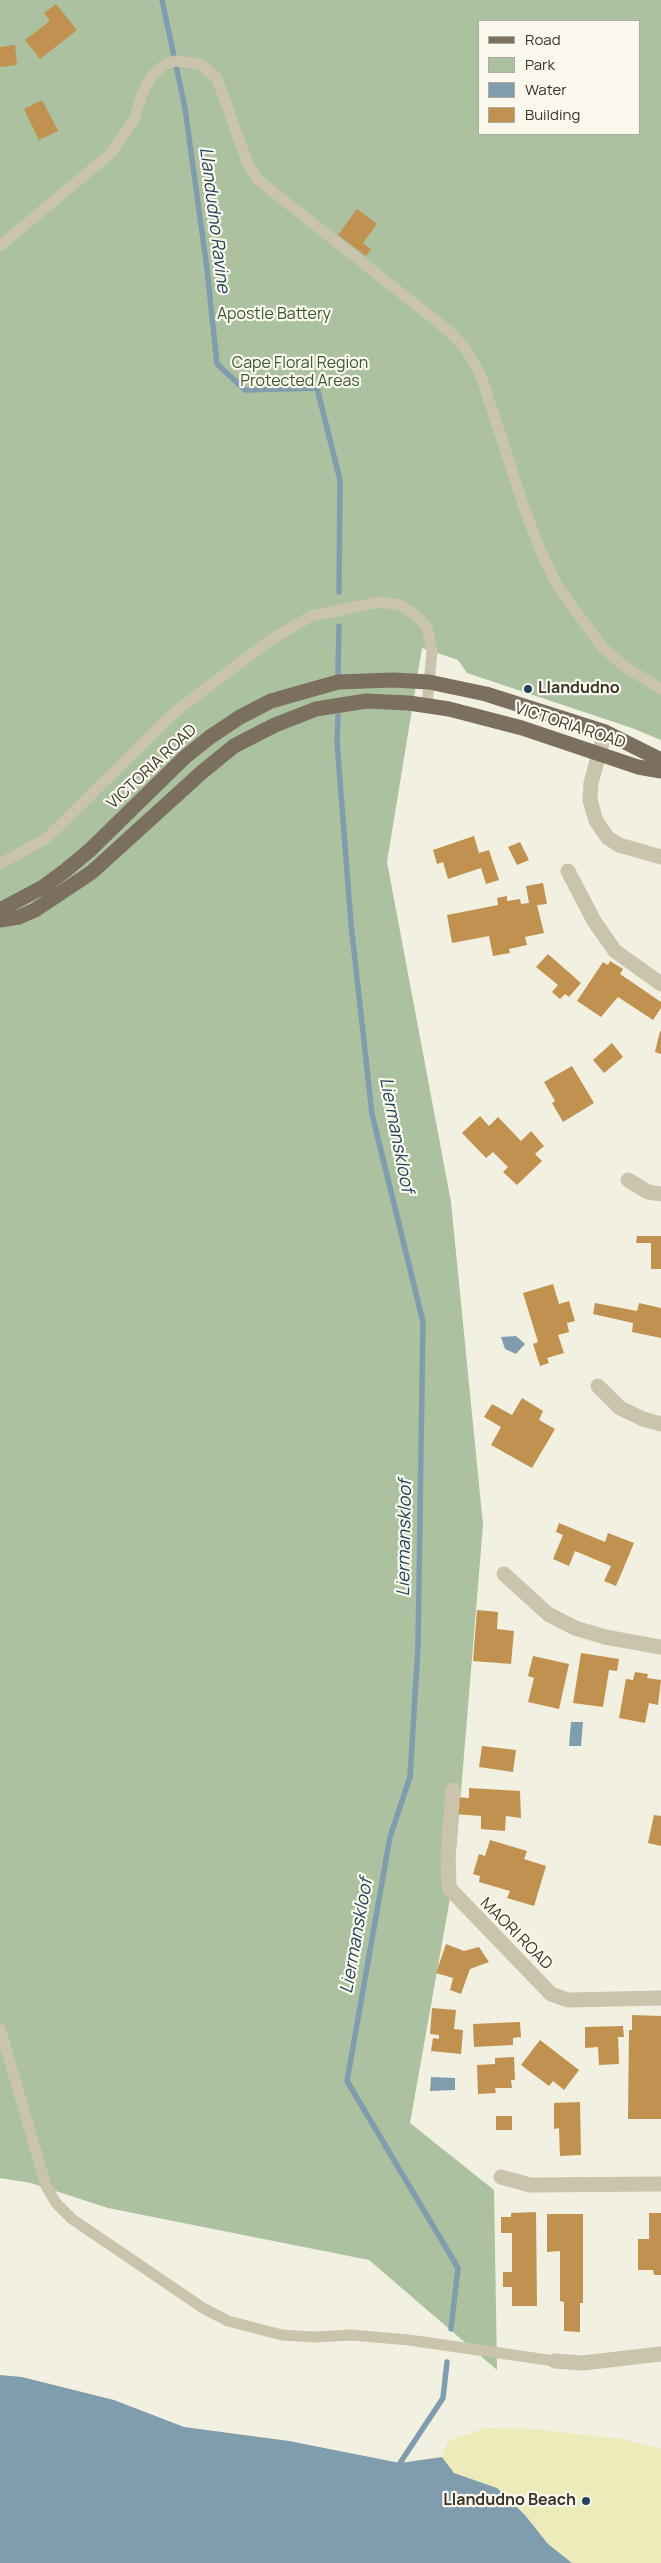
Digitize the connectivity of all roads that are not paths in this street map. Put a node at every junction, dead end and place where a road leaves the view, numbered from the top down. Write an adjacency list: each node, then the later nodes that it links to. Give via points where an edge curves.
1 (0, 246): 3 (lane, via 110,154 134,120 151,77 164,65 175,61 200,64 217,78 247,162 257,179 449,331 466,349 481,376 525,510 558,587 603,648 624,666)
2 (429, 682): 4 (lane); 5 (main road, VICTORIA ROAD, via 486,694); 10 (lane, via 432,651 427,628 417,616 400,605 380,602 310,616 269,641 176,711 47,838); 12 (main road, VICTORIA ROAD, via 338,682 271,701 240,717 185,757 66,870)
3 (661, 689)
4 (427, 705): 6 (main road, VICTORIA ROAD, via 490,718); 13 (main road, VICTORIA ROAD, via 392,701 342,704 294,716 255,734 234,746 201,773 92,872 35,910)
5 (605, 732): 6 (street); 7 (main road, VICTORIA ROAD)
6 (598, 752): 8 (main road, VICTORIA ROAD, via 638,767); 9 (street, via 590,800 601,831 619,845)
7 (661, 760)
8 (661, 771)
9 (661, 856)
10 (0, 864)
11 (568, 871): 14 (street, via 594,921 615,951)
12 (0, 910)
13 (0, 920)
14 (661, 984)
15 (628, 1180): 16 (street, via 648,1192)
16 (661, 1194)
17 (598, 1386): 18 (street, via 620,1408)
18 (661, 1424)
19 (504, 1574): 20 (street, via 548,1614 575,1628)
20 (661, 1647)
21 (453, 1790): 22 (street, MAORI ROAD, via 448,1888 551,1994 568,2000)
22 (661, 1998)
23 (0, 2028): 27 (lane, via 46,2186 56,2202 72,2219 203,2308 228,2321 282,2335 371,2336)
24 (501, 2177): 25 (street, via 530,2184)
25 (661, 2184)
26 (661, 2354): 27 (street, via 583,2363)
27 (554, 2361)

